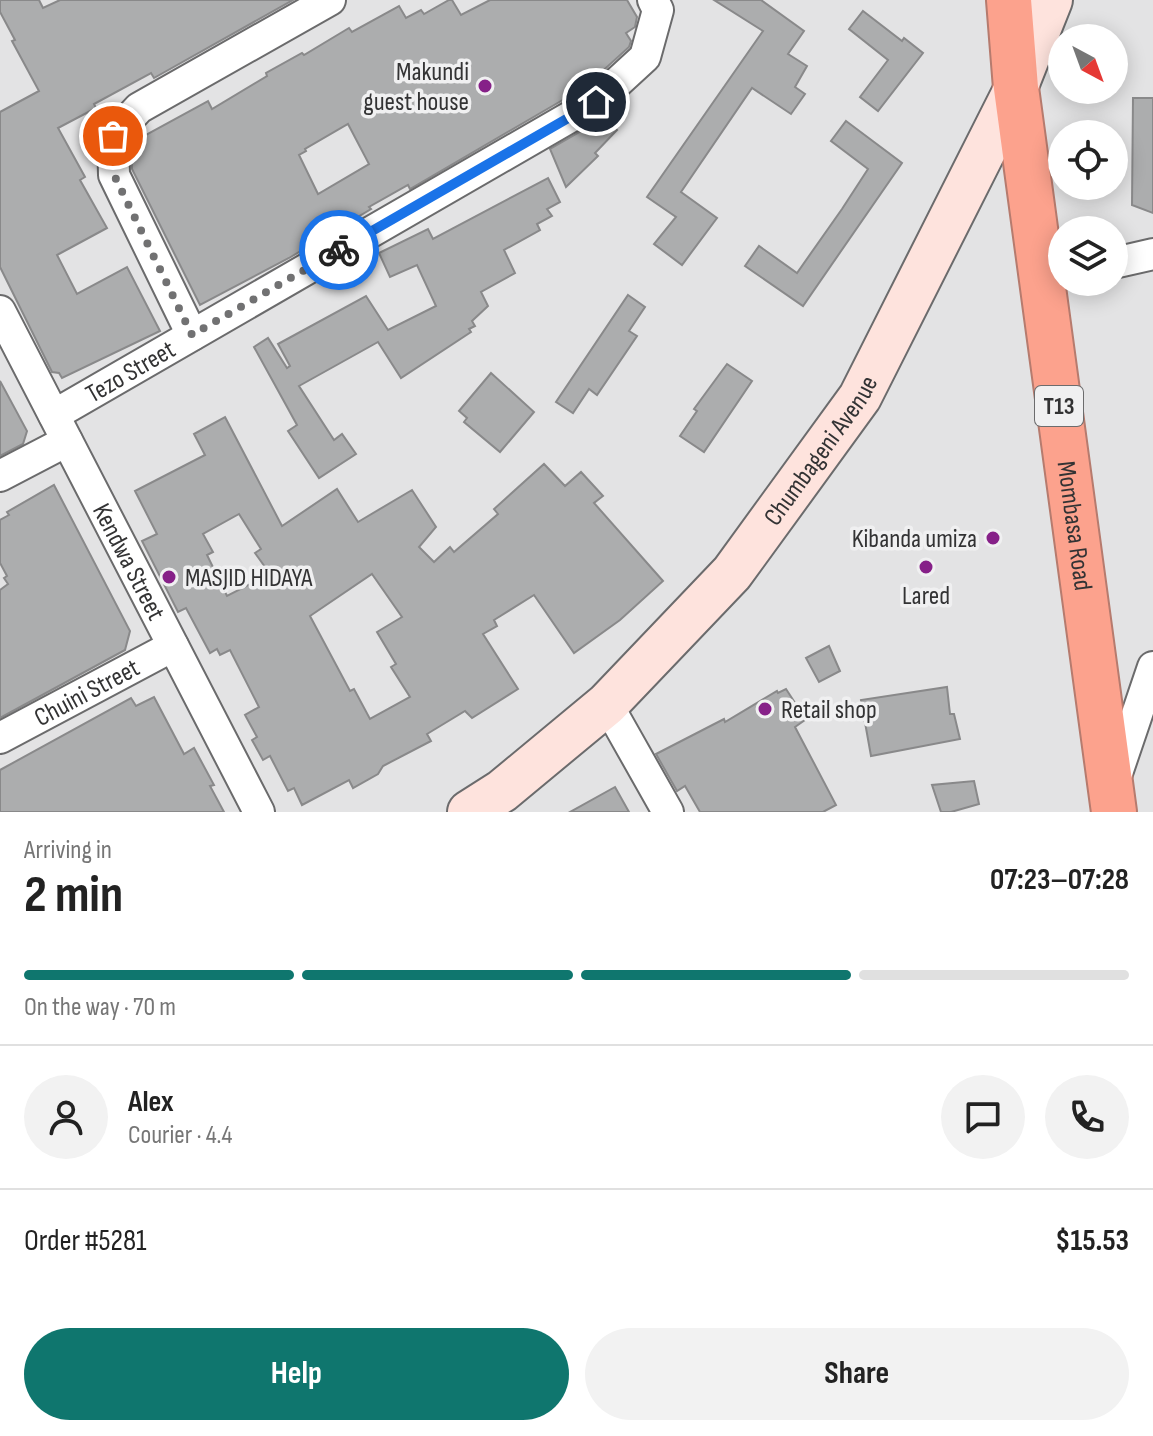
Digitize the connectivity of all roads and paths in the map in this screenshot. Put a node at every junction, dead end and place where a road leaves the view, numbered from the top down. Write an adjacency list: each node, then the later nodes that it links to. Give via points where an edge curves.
1 (330, 0): 11 (street, via 139,108 113,136 114,175)
2 (653, 0): 11 (street, Tezo Street, via 658,10 645,57 596,102)
3 (1009, 0): 5 (highway, Mombasa Road / T13)
4 (1051, 0): 5 (street, Chumbageni Avenue)
5 (1016, 88): 7 (highway, Mombasa Road / T13); 16 (street, Chumbageni Avenue, via 860,397 732,573)
6 (1153, 254): 8 (street)
7 (1048, 255)
8 (1128, 260)
9 (1054, 296): 18 (highway, Mombasa Road / T13)
10 (0, 311): 12 (street, Kendwa Street)
11 (192, 335): 12 (street, Tezo Street)
12 (60, 428): 13 (street, Tezo Street); 14 (street, Kendwa Street)
13 (0, 476)
14 (173, 646): 17 (street, Chuini Street); 19 (street, Kendwa Street)
15 (1153, 667): 18 (street)
16 (607, 704): 20 (street, Chumbageni Avenue); 21 (street)
17 (0, 738)
18 (1113, 800)
19 (259, 812)
20 (469, 812)
21 (668, 812)

